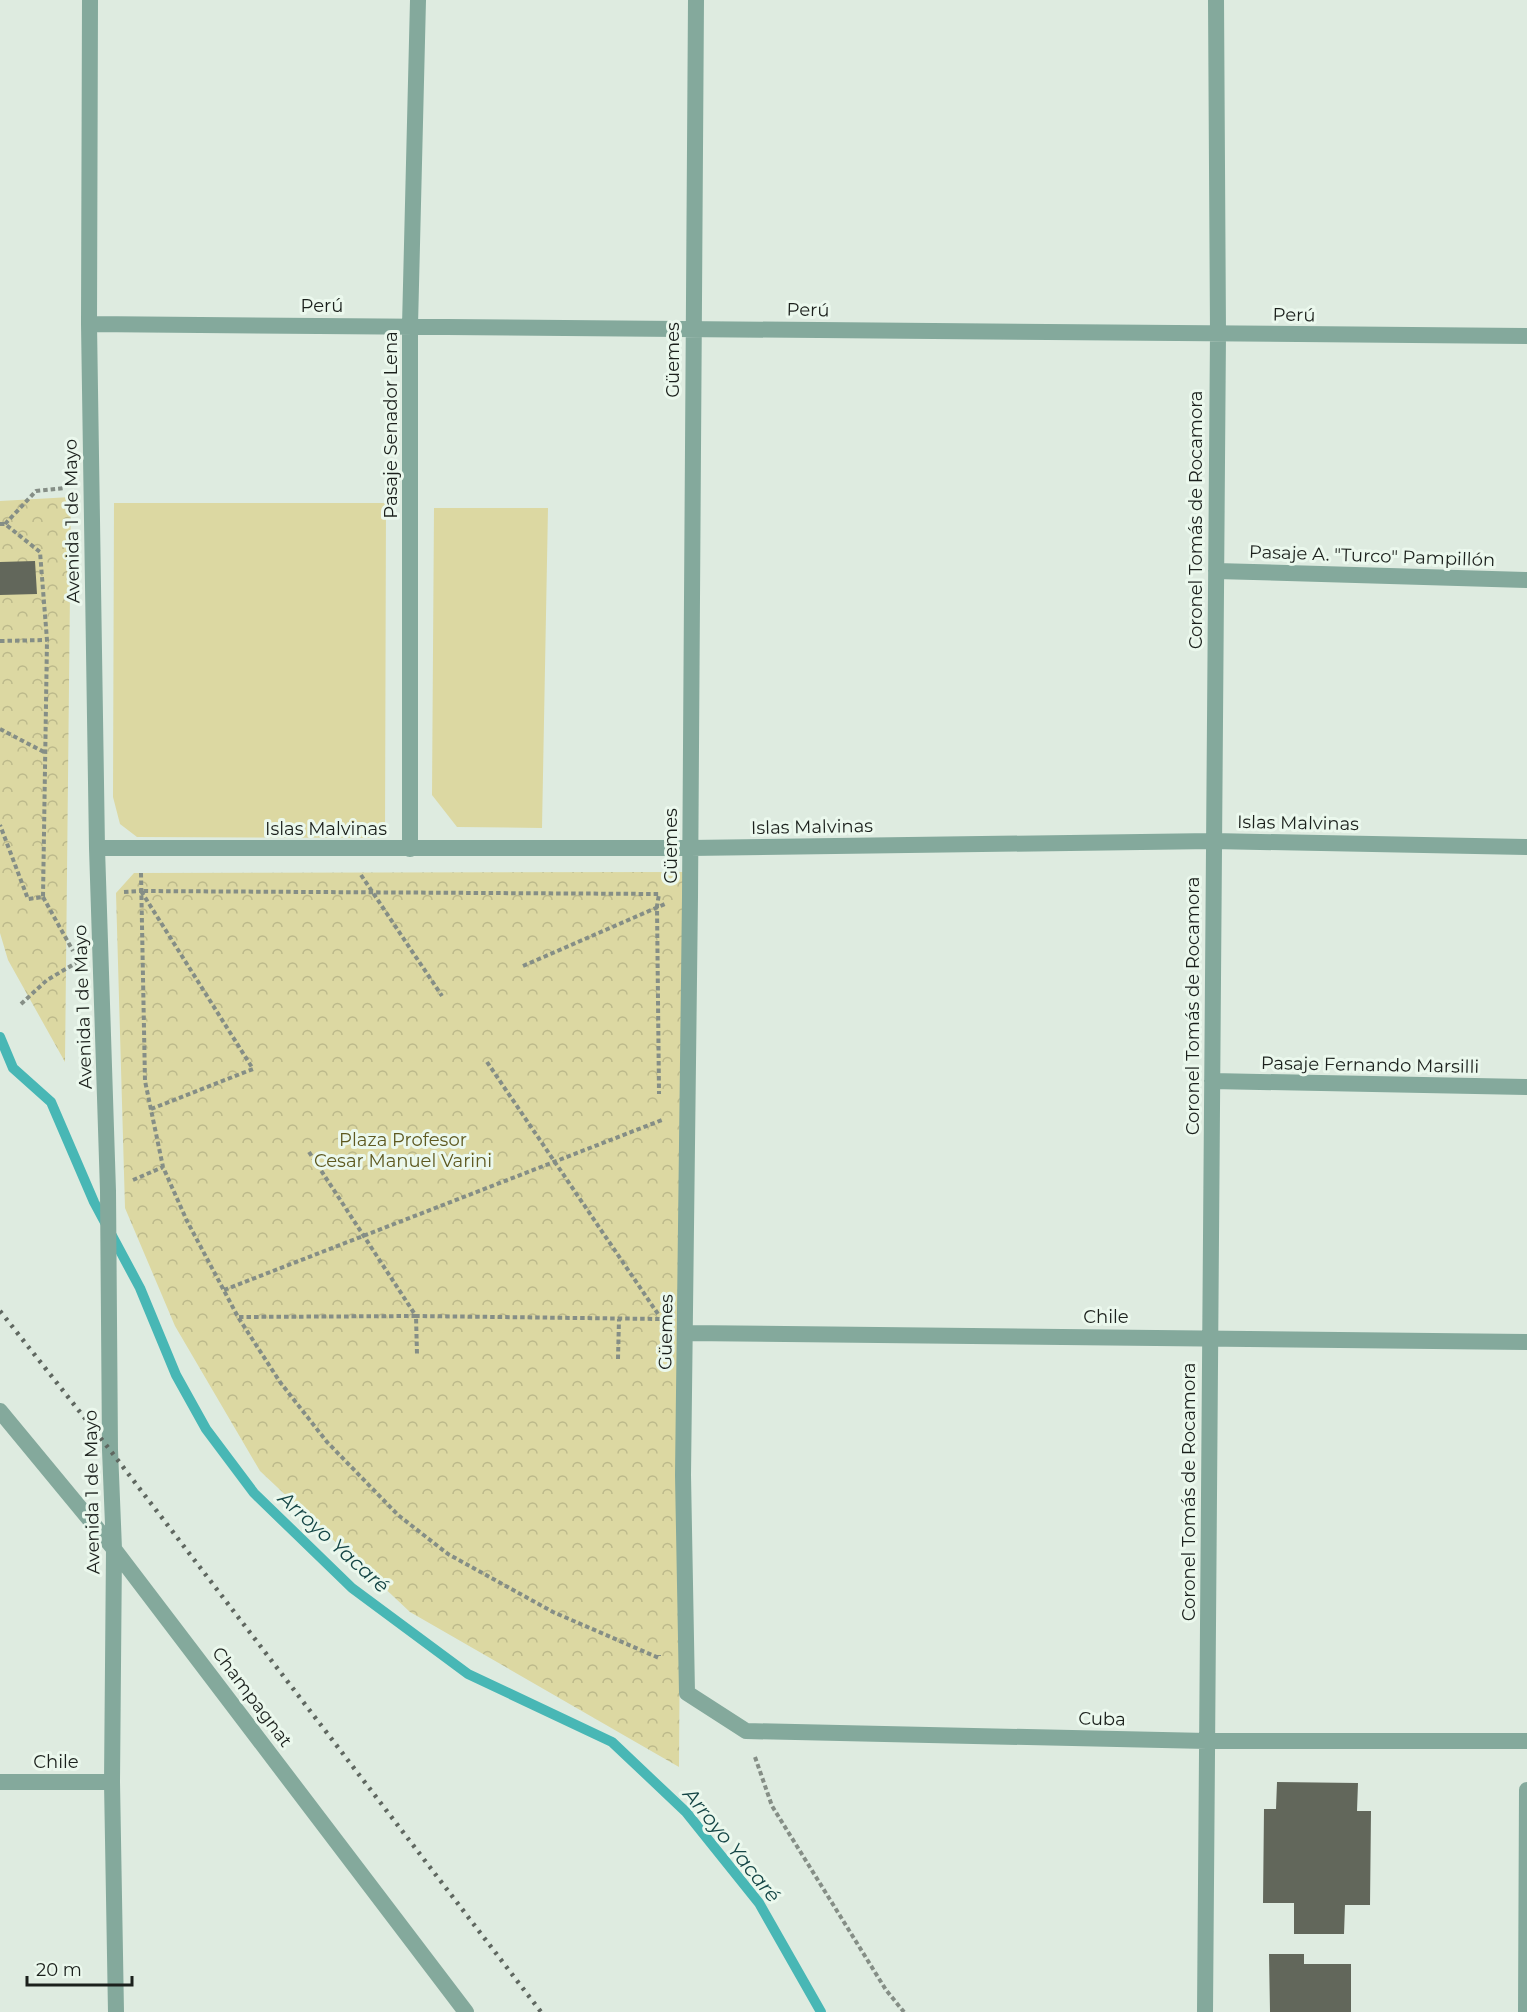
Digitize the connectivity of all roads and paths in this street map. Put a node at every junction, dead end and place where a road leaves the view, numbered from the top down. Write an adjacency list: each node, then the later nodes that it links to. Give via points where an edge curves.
1 (90, 0): 5 (street, Avenida 1 de Mayo)
2 (418, 0): 6 (street, Pasaje Senador Lena)
3 (696, 0): 7 (street, Güemes)
4 (1216, 0): 8 (street, Coronel Tomás de Rocamora)
5 (89, 324): 6 (street, Perú); 10 (street, Avenida 1 de Mayo)
6 (410, 326): 7 (street, Perú); 25 (street, Pasaje Senador Lena)
7 (693, 329): 8 (street, Perú); 23 (street, Güemes)
8 (1218, 333): 9 (street, Perú); 12 (street, Coronel Tomás de Rocamora)
9 (1527, 336)
10 (91, 486): 11 (path, via 36,491); 21 (street, Avenida 1 de Mayo)
11 (2, 524): 14 (path, via 40,552)
12 (1216, 571): 13 (street, Pasaje A. "Turco" Pampillón); 19 (street, Coronel Tomás de Rocamora)
13 (1527, 580)
14 (47, 640): 15 (path); 17 (path)
15 (0, 641)
16 (0, 729): 17 (path)
17 (44, 752): 28 (path)
18 (0, 825): 28 (path, via 28,899)
19 (1213, 841): 20 (street, Islas Malvinas); 23 (street, Islas Malvinas); 37 (street, Coronel Tomás de Rocamora)
20 (1527, 847)
21 (97, 848): 22 (street, Islas Malvinas); 32 (street, Avenida 1 de Mayo)
22 (141, 848): 24 (street, Islas Malvinas); 26 (path)
23 (690, 848): 25 (street, Islas Malvinas); 29 (street, Güemes)
24 (343, 849): 25 (street, Islas Malvinas); 27 (path)
25 (410, 849)
26 (141, 891): 27 (path); 40 (path, via 145,1081); 40 (path, via 253,1069)
27 (374, 894): 30 (path, via 659,894); 34 (path)
28 (43, 897): 31 (path)
29 (690, 897): 30 (path); 42 (street, Güemes)
30 (657, 906): 33 (path); 39 (path)
31 (79, 962): 32 (path); 35 (path, via 47,980)
32 (101, 964): 60 (street, Avenida 1 de Mayo)
33 (523, 966)
34 (442, 996)
35 (21, 1004)
36 (487, 1062): 46 (path)
37 (1212, 1081): 38 (street, Pasaje Fernando Marsilli); 55 (street, Coronel Tomás de Rocamora)
38 (1527, 1087)
39 (659, 1097)
40 (151, 1109): 48 (path, via 163,1167)
41 (659, 1109): 43 (path)
42 (688, 1110): 43 (path); 54 (street, Güemes)
43 (659, 1121): 44 (path); 46 (path)
44 (659, 1133)
45 (309, 1152): 47 (path)
46 (555, 1161): 47 (path); 53 (path)
47 (363, 1236): 48 (path); 50 (path)
48 (224, 1290): 51 (path)
49 (661, 1308): 53 (path)
50 (416, 1316): 51 (path); 52 (path); 57 (path)
51 (238, 1317): 61 (path, via 280,1382 327,1442 398,1515 448,1554 553,1612 659,1659)
52 (619, 1319): 53 (path); 58 (path)
53 (662, 1320)
54 (685, 1333): 55 (street, Chile); 62 (street, Güemes, via 687,1693)
55 (1210, 1338): 56 (street, Chile); 63 (street, Coronel Tomás de Rocamora)
56 (1527, 1341)
57 (417, 1354)
58 (618, 1359)
59 (0, 1411): 60 (street, Champagnat)
60 (114, 1549): 66 (street, Avenida 1 de Mayo); 69 (street, Champagnat)
61 (659, 1647)
62 (746, 1731): 63 (street, Cuba); 70 (path, via 772,1806)
63 (1207, 1741): 64 (street, Cuba); 71 (street, Coronel Tomás de Rocamora)
64 (1527, 1741)
65 (0, 1782): 66 (street, Chile)
66 (112, 1782): 68 (street, Avenida 1 de Mayo)
67 (1527, 1790): 72 (street)
68 (116, 2012)
69 (466, 2012)
70 (903, 2012)
71 (1205, 2012)
72 (1526, 2012)

